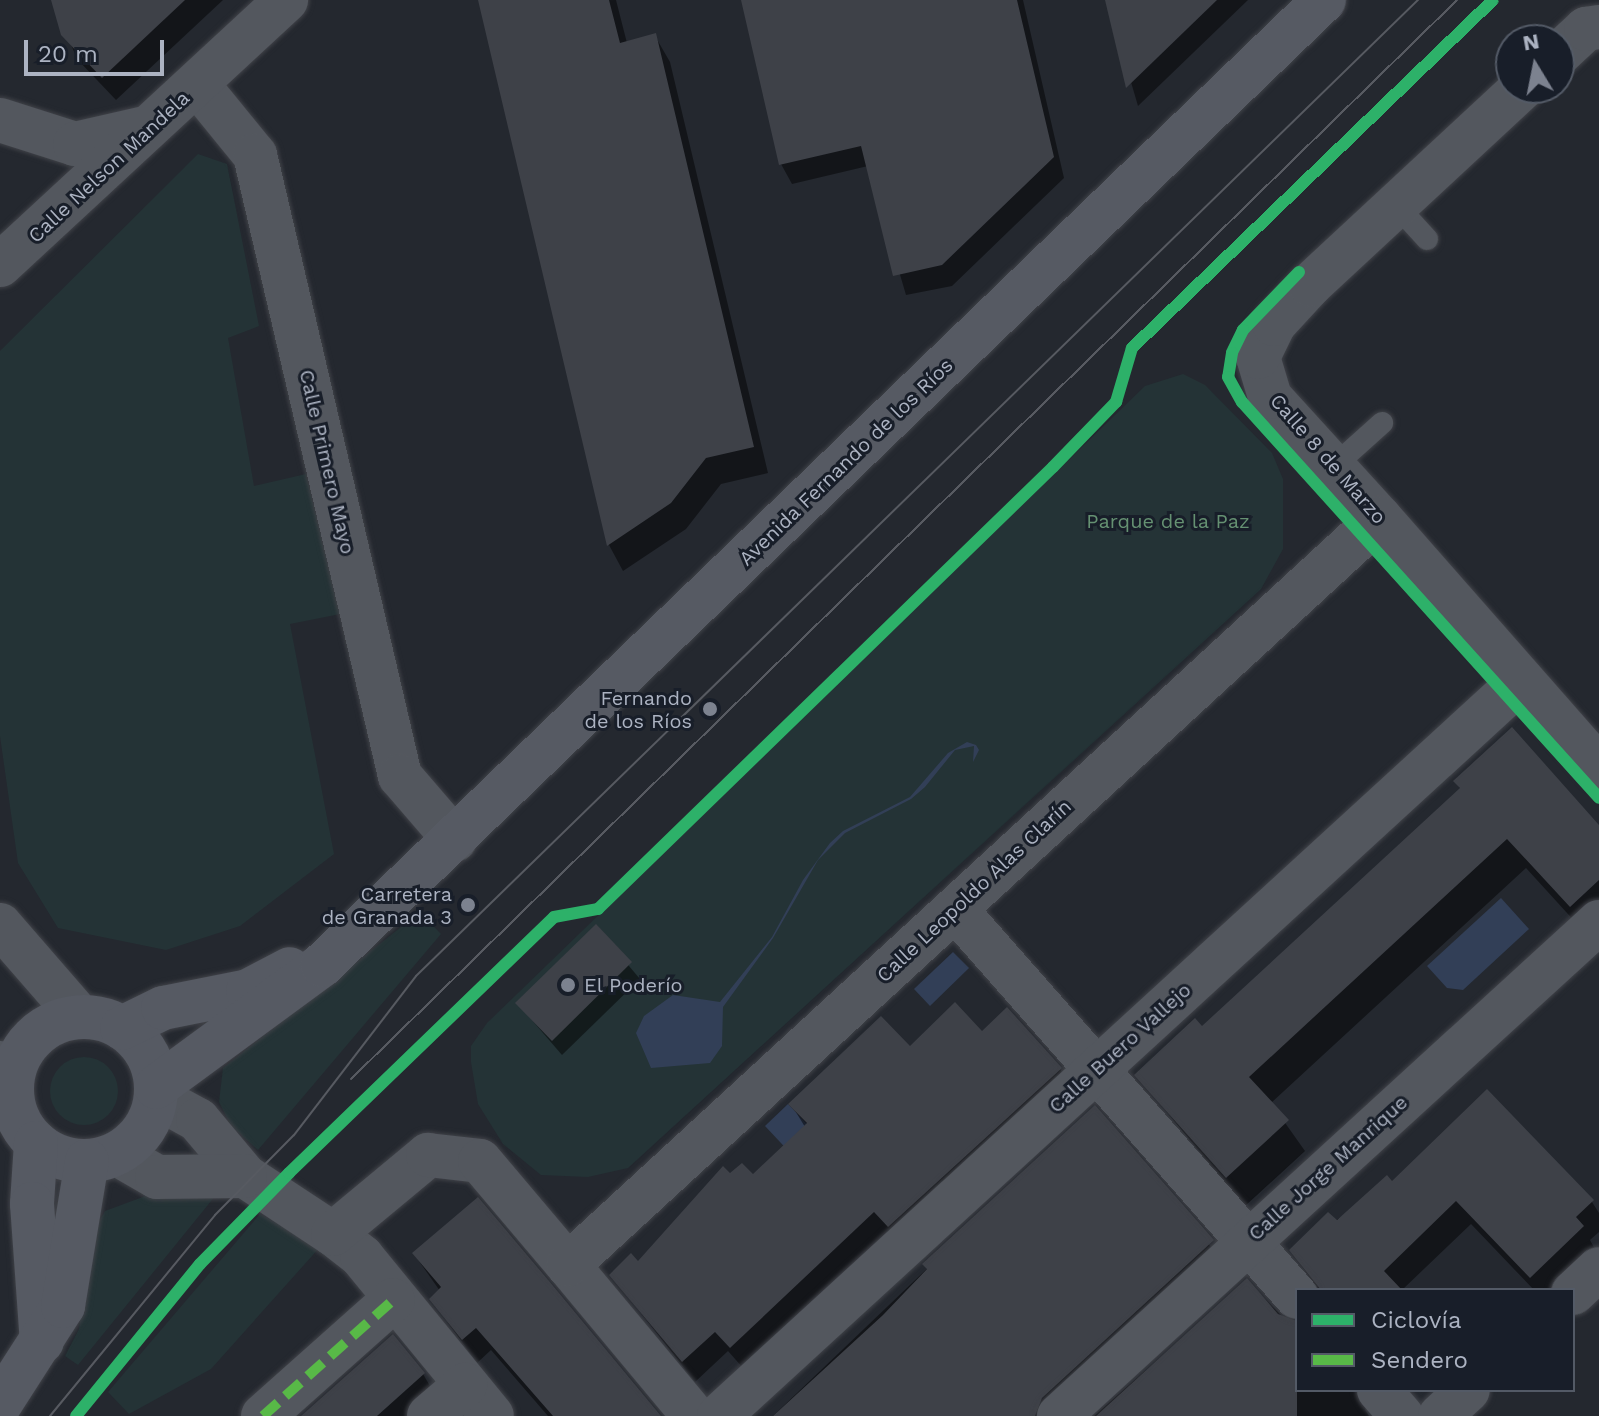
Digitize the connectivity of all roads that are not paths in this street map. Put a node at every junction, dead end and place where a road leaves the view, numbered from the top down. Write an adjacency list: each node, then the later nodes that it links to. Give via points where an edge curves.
1 (286, 0): 5 (street, Calle Nelson Mandela)
2 (1324, 0): 17 (main road, Avenida Fernando de los Ríos)
3 (1599, 27): 4 (street, via 1586,29)
4 (1575, 39)
5 (197, 84): 8 (street, Calle Nelson Mandela); 17 (street, Calle Primero Mayo, via 255,155 400,776)
6 (1505, 104): 9 (street, Calle 8 de Marzo)
7 (0, 120): 8 (street, via 75,144)
8 (147, 127): 11 (street, Calle Nelson Mandela)
9 (1396, 205): 10 (lane); 13 (street, Calle 8 de Marzo, via 1274,324 1258,357 1270,397)
10 (1427, 239)
11 (0, 265)
12 (1382, 423): 13 (lane)
13 (1333, 467): 14 (street, Calle 8 de Marzo)
14 (1380, 518): 15 (street, Calle 8 de Marzo); 18 (street, Calle Leopoldo Alas Clarín)
15 (1522, 680): 16 (street, Calle 8 de Marzo); 24 (street, Calle Buero Vallejo)
16 (1599, 767)
17 (455, 840): 19 (main road, Avenida Fernando de los Ríos)
18 (955, 909): 24 (street); 32 (street, Calle Leopoldo Alas Clarín)
19 (367, 922): 23 (main road, Avenida Fernando de los Ríos, via 248,991 163,1008); 26 (main road, Avenida Fernando de los Ríos, via 259,1015)
20 (1599, 922): 31 (street, Calle Jorge Manrique)
21 (0, 925): 22 (street)
22 (80, 1017): 23 (main road); 25 (main road, via 33,1038)
23 (122, 1028): 26 (main road, via 147,1053)
24 (1096, 1070): 31 (street); 45 (street, Calle Buero Vallejo)
25 (6, 1072): 27 (main road, via 17,1118)
26 (156, 1092): 28 (main road, via 143,1131); 29 (street, via 198,1120)
27 (36, 1143): 28 (main road); 37 (main road, via 33,1219)
28 (102, 1158): 29 (street, via 157,1177); 37 (main road, via 63,1306)
29 (245, 1176): 30 (street)
30 (333, 1234): 32 (street, via 398,1188 428,1155 480,1161); 36 (street, via 362,1257)
31 (1248, 1242): 35 (street); 46 (street, Calle Jorge Manrique)
32 (568, 1265): 44 (street)
33 (1599, 1269): 34 (street)
34 (1575, 1291)
35 (1295, 1295)
36 (393, 1300): 40 (street); 42 (street)
37 (42, 1342): 41 (main road)
38 (1381, 1392): 47 (street)
39 (1466, 1392): 48 (street)
40 (478, 1400): 43 (street)
41 (0, 1404)
42 (263, 1416)
43 (429, 1416)
44 (694, 1416)
45 (719, 1416)
46 (1059, 1416)
47 (1402, 1416)
48 (1440, 1416)

